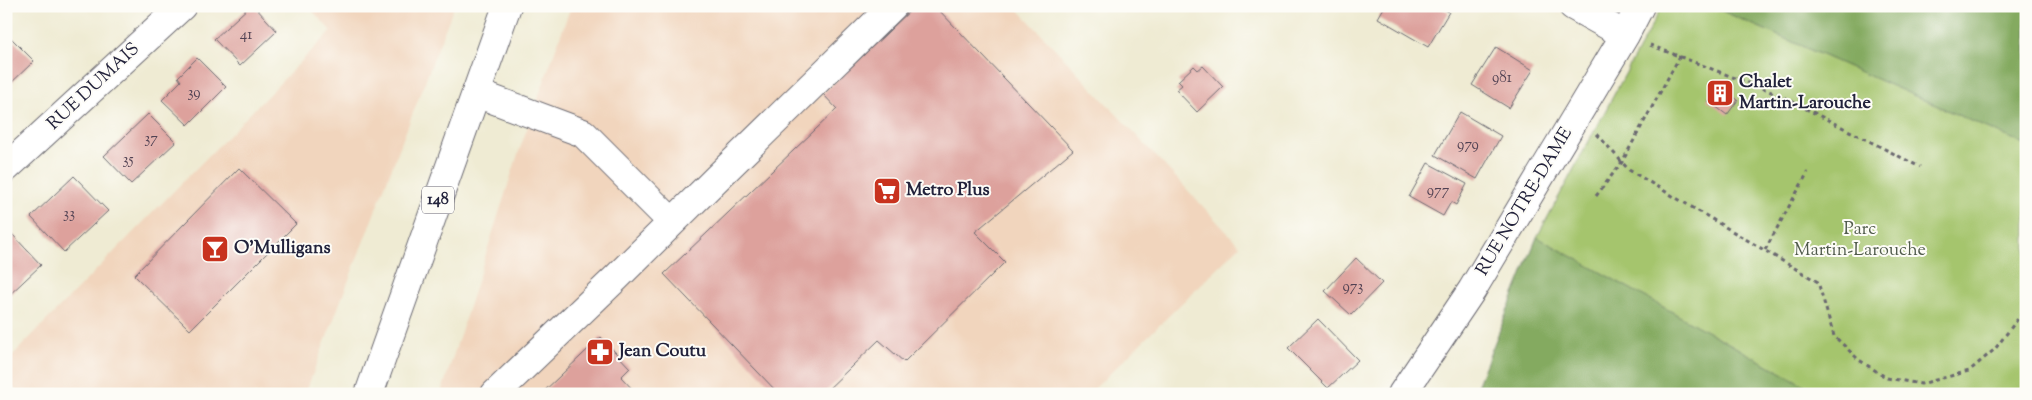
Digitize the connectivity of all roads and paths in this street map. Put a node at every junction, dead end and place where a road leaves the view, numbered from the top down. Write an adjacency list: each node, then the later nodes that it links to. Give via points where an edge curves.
1 (182, 6): 12 (street, RUE DUMAIS)
2 (507, 6): 8 (street, 148)
3 (893, 6): 15 (street)
4 (1573, 6): 6 (street)
5 (1640, 6): 6 (street, RUE NOTRE-DAME)
6 (1625, 35): 7 (path); 9 (street, RUE NOTRE-DAME)
7 (1680, 56): 10 (path); 11 (path, via 1779,95)
8 (476, 93): 15 (street, via 583,133); 18 (street, 148)
9 (1578, 114): 10 (path); 20 (street, RUE NOTRE-DAME, via 1472,290)
10 (1622, 162): 14 (path); 16 (path, via 1629,170)
11 (1920, 167)
12 (6, 168)
13 (1808, 172): 16 (path)
14 (1596, 196)
15 (672, 222): 19 (street)
16 (1765, 250): 17 (path, via 1818,282 1834,336 1859,360 1887,378 1921,384 1969,371 1995,349)
17 (2026, 308)
18 (369, 394)
19 (495, 394)
20 (1402, 394)

